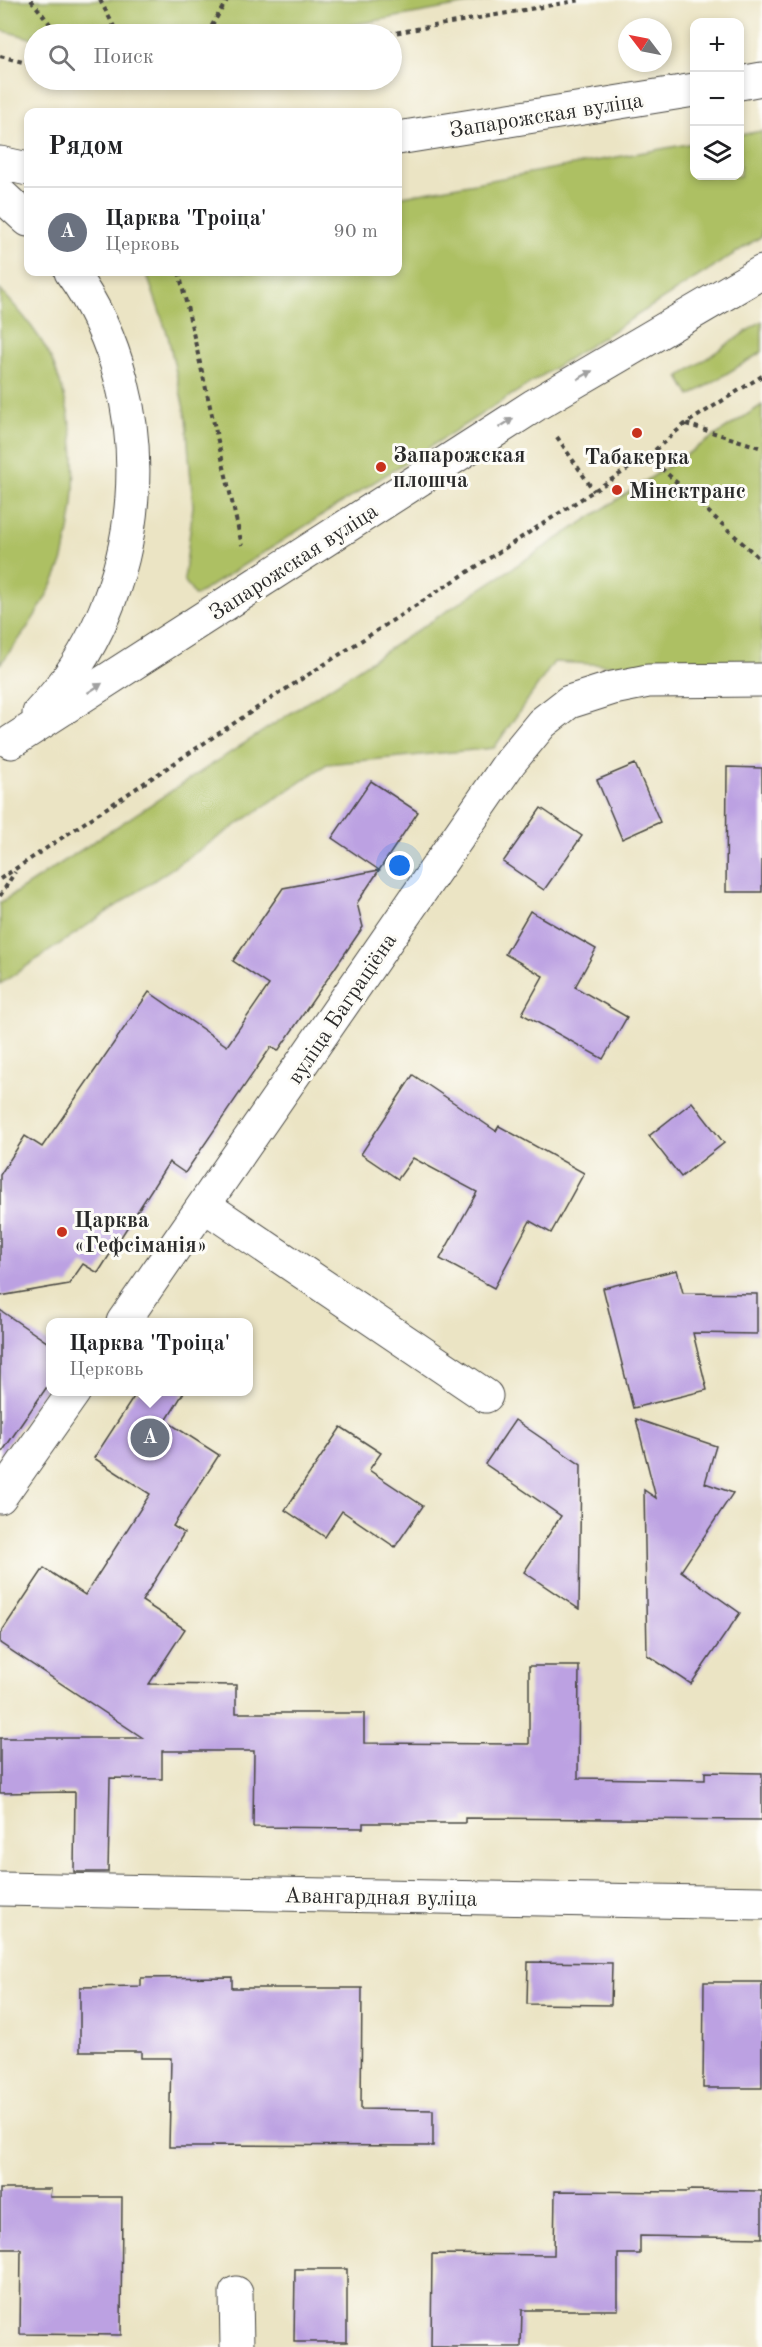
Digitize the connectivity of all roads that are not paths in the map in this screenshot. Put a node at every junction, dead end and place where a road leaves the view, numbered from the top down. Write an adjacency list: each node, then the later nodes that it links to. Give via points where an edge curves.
1 (762, 79): 2 (street)
2 (744, 82)
3 (690, 91): 4 (street, Запарожская вуліца)
4 (402, 137)
5 (0, 163): 6 (street)
6 (24, 168)
7 (0, 194): 8 (street)
8 (24, 216)
9 (762, 272): 12 (street, Запарожская вуліца, one-way to 9, via 535,405)
10 (73, 276): 12 (street, via 85,291 115,355 131,424 133,495 122,565 97,631 60,691)
11 (762, 680): 13 (street, вуліца Баграціёна, via 648,681 569,702 542,723 510,762)
12 (5, 745)
13 (205, 1206): 14 (street, вуліца Баграціёна); 16 (street)
14 (127, 1318)
15 (71, 1396): 17 (street)
16 (486, 1396)
17 (0, 1497)
18 (0, 1889): 19 (street, Авангардная вуліца)
19 (762, 1903)
20 (236, 2294): 21 (street)
21 (237, 2347)

